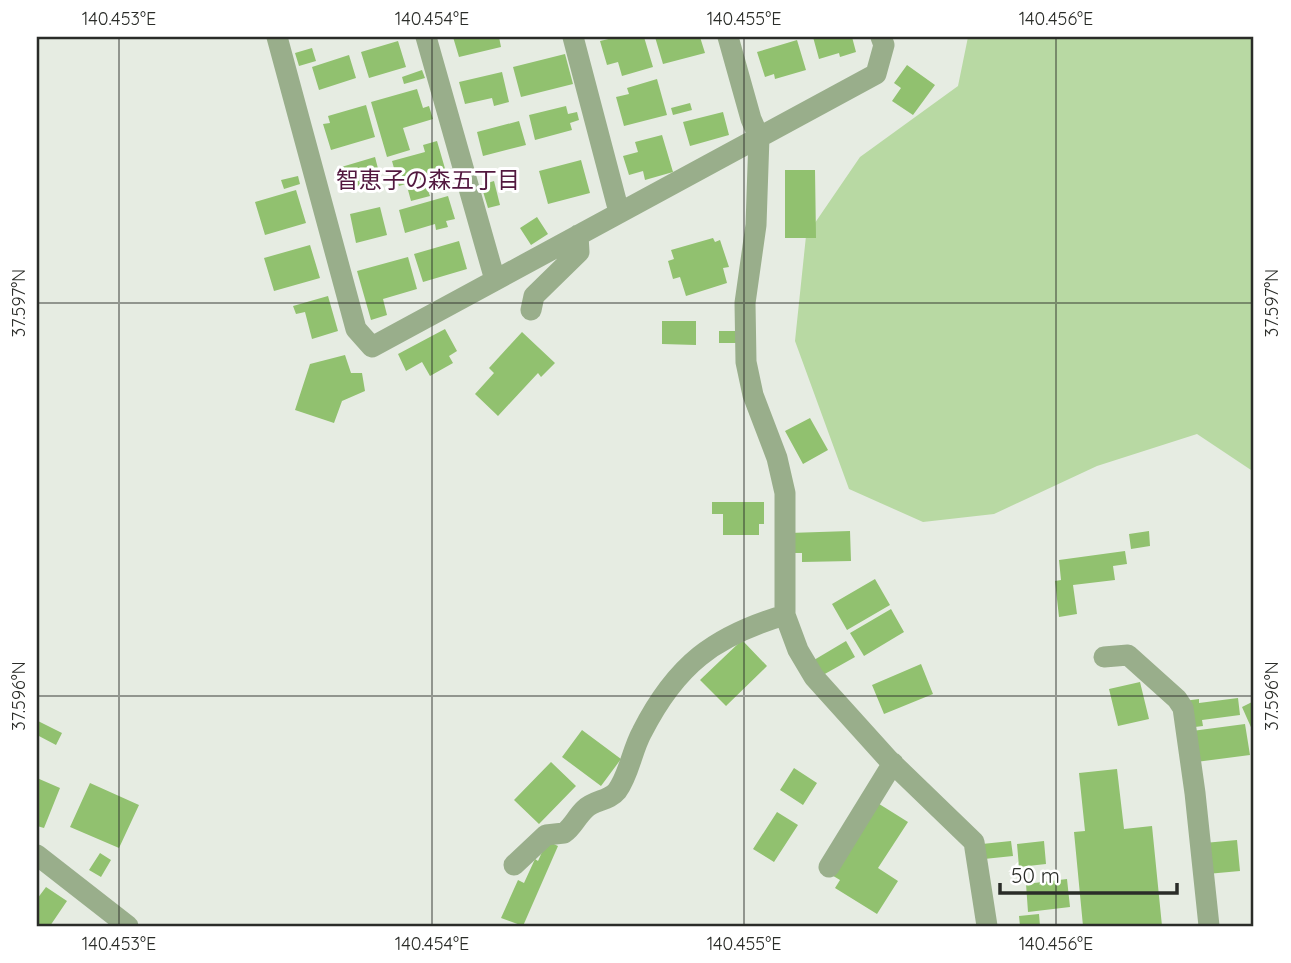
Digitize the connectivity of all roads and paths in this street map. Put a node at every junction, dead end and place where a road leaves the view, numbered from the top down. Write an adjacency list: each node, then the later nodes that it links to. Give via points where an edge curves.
1 (277, 37): 9 (street, via 356,329 372,346)
2 (426, 37): 9 (street)
3 (573, 37): 7 (street)
4 (728, 37): 6 (street)
5 (881, 37): 6 (street, via 884,45 876,74)
6 (759, 137): 7 (street); 11 (street, via 756,225 745,303 746,362 785,493)
7 (619, 212): 8 (street)
8 (578, 235): 9 (street); 10 (street, via 579,252 534,296)
9 (495, 280)
10 (531, 310)
11 (785, 615): 13 (street, via 814,677); 15 (street, via 750,626 696,660 662,694 617,791 586,808 564,833 546,835)
12 (1104, 657): 19 (street, via 1128,655 1183,708)
13 (892, 763): 16 (street); 18 (street, via 974,842)
14 (37, 855): 17 (street)
15 (514, 865)
16 (830, 867)
17 (128, 926)
18 (987, 926)
19 (1209, 926)

